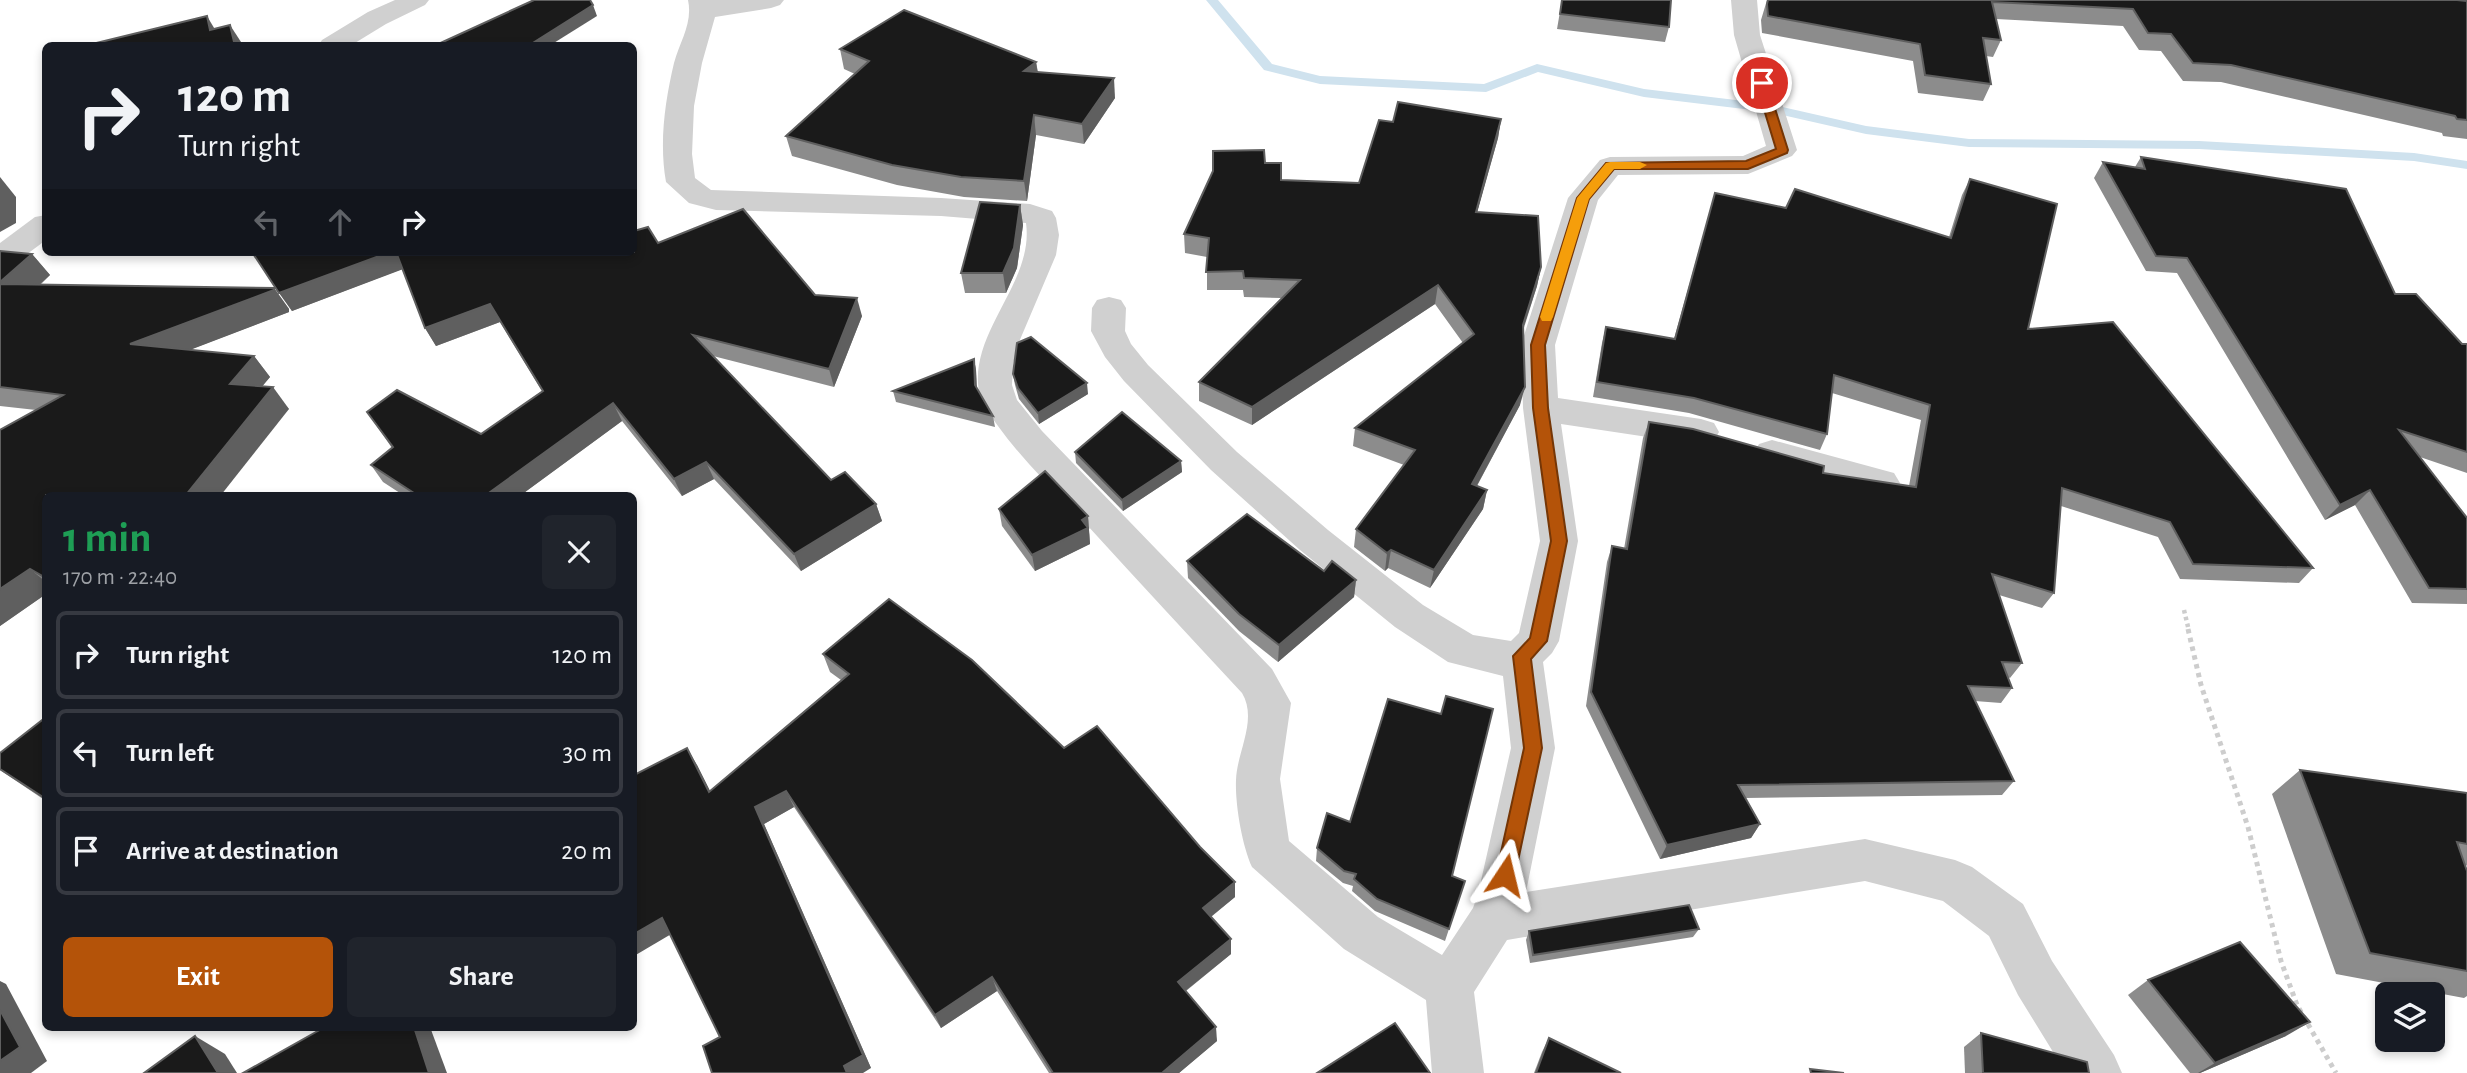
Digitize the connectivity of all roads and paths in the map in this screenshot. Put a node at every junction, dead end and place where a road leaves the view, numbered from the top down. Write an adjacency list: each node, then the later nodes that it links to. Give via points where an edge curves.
1 (416, 0): 5 (street)
2 (771, 0): 4 (street)
3 (1744, 0): 10 (street, via 1747,35 1782,150 1748,165 1610,166 1583,198 1538,345)
4 (702, 5): 15 (street, via 701,29 681,106 677,161 681,182 700,197 941,207 1030,213 1041,218 1046,235 1039,256 998,347 995,386 1002,402 1029,440 1257,681 1270,703 1258,779 1268,852 1361,933)
5 (374, 9): 6 (street)
6 (336, 42)
7 (42, 227): 8 (street)
8 (0, 258)
9 (1110, 307): 13 (street, via 1108,331 1136,373 1224,461 1314,540 1409,616 1463,650 1506,659)
10 (1541, 408): 11 (street, via 1688,429); 13 (street, via 1559,541 1538,641)
11 (1881, 483)
12 (2184, 610): 18 (path, via 2201,684 2248,827 2281,961 2297,1005)
13 (1522, 656): 14 (street, via 1533,748)
14 (1493, 920): 15 (street); 17 (street, via 1865,860 1955,882 2006,920 2035,978)
15 (1449, 986): 16 (street)
16 (1458, 1073)
17 (2096, 1073)
18 (2336, 1073)

